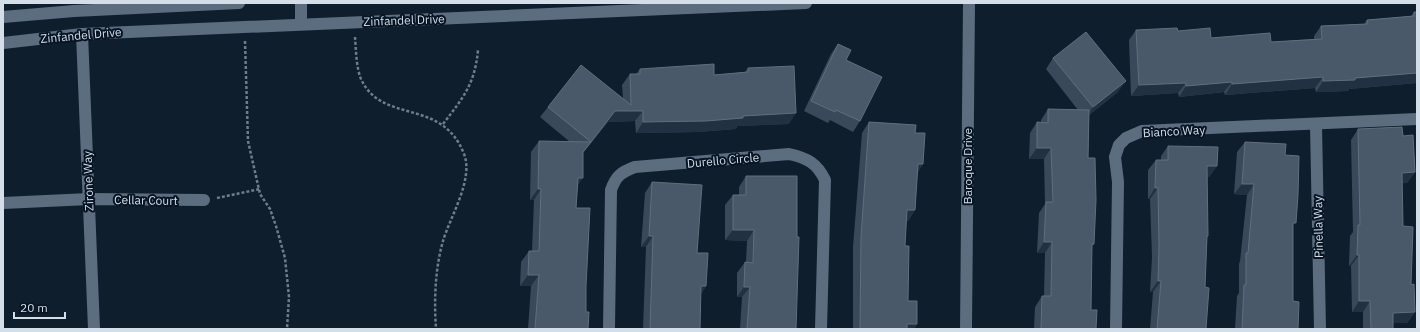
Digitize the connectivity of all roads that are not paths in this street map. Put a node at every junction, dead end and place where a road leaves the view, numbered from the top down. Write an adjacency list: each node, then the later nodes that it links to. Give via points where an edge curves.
1 (239, 3): 6 (street, Zinfandel Drive)
2 (301, 3): 8 (street)
3 (806, 3): 5 (street, Zinfandel Drive)
4 (969, 3): 19 (street, Baroque Drive)
5 (734, 5): 8 (street, Zinfandel Drive)
6 (73, 7): 7 (street, Zinfandel Drive)
7 (3, 17)
8 (301, 24): 9 (street, Zinfandel Drive)
9 (82, 34): 10 (street, Zinfandel Drive); 13 (street, Zirone Way)
10 (3, 43)
11 (1417, 119): 12 (street, Bianco Way)
12 (1316, 125): 20 (street, Bianco Way, via 1148,131 1134,133 1119,145 1115,157 1118,182); 21 (street, Pinella Way)
13 (89, 199): 14 (street, Cellar Court); 15 (street, Cellar Court); 16 (street, Zirone Way)
14 (204, 200)
15 (3, 204)
16 (94, 329)
17 (609, 329): 18 (street, Durello Circle, via 611,190 615,179 623,171 635,167 789,154 812,161 825,180)
18 (821, 329)
19 (966, 329)
20 (1116, 329)
21 (1320, 329)

